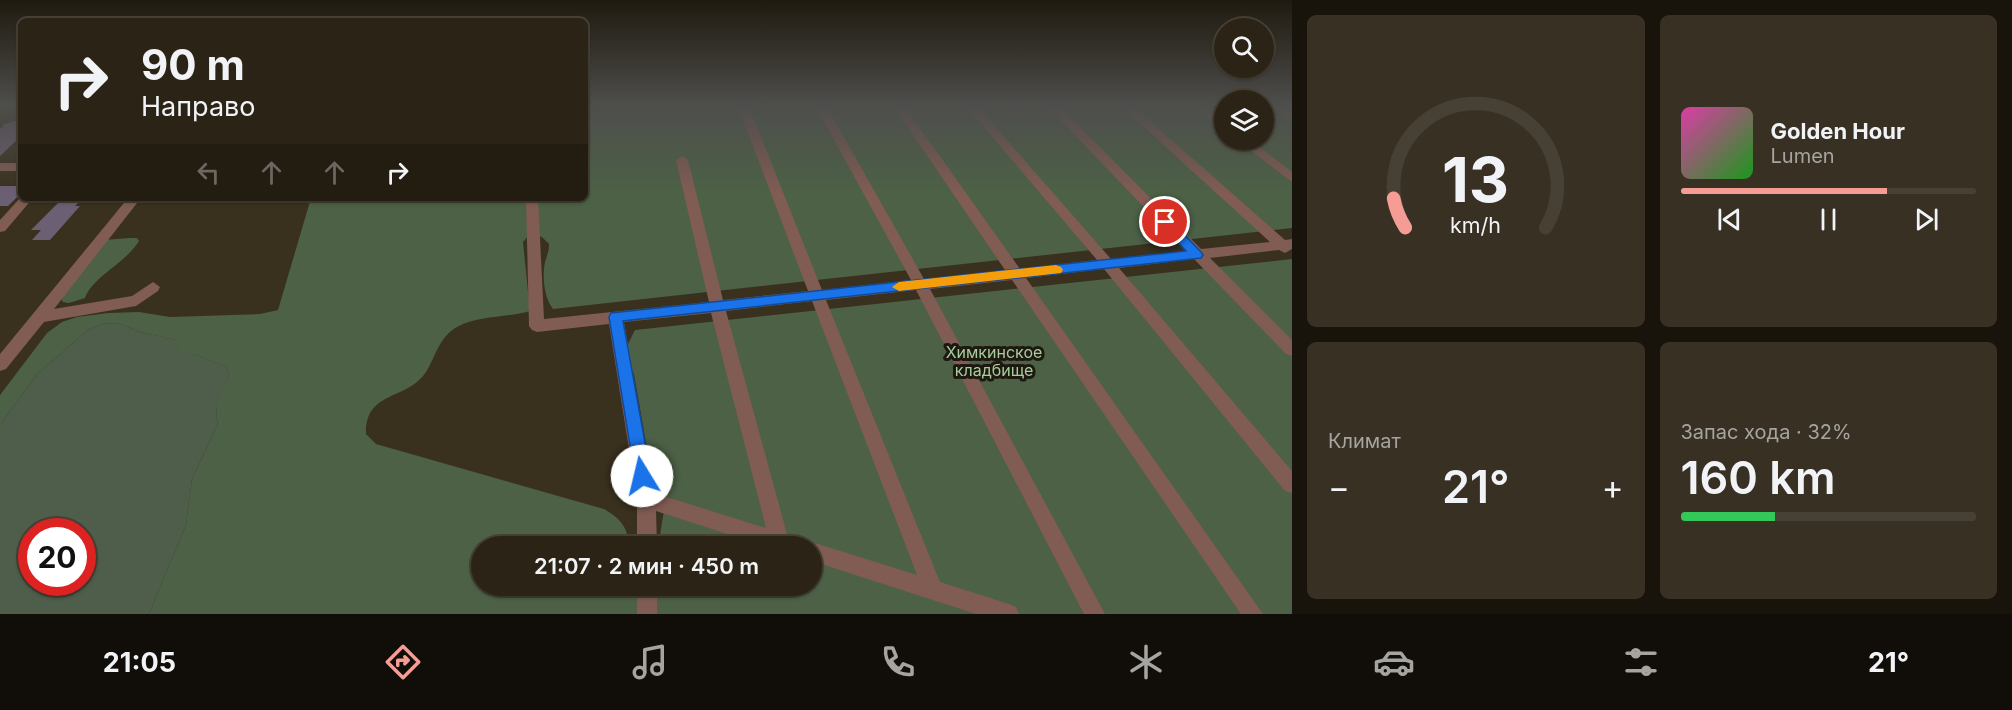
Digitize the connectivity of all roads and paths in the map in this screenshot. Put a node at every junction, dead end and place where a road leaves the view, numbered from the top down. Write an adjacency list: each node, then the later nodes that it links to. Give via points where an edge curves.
1 (754, 136): 22 (street)
2 (837, 136): 20 (street)
3 (919, 136): 19 (street)
4 (997, 136): 18 (street)
5 (1081, 136): 17 (street)
6 (1160, 136): 16 (street)
7 (1256, 150): 11 (street)
8 (681, 160): 23 (street)
9 (0, 167): 10 (street)
10 (18, 167)
11 (1292, 178)
12 (24, 201): 15 (street)
13 (133, 201): 24 (street)
14 (532, 201): 25 (street, via 537,326)
15 (0, 228)
16 (1289, 248): 17 (street)
17 (1197, 255): 18 (street); 26 (street)
18 (1108, 264): 19 (street); 28 (street)
19 (1017, 274): 20 (street); 39 (street)
20 (920, 284): 22 (street); 38 (street)
21 (153, 287): 24 (street, via 136,301)
22 (818, 295): 23 (street); 34 (street)
23 (717, 306): 25 (street); 32 (street)
24 (37, 317): 27 (street)
25 (616, 317): 29 (street)
26 (1292, 350)
27 (0, 364)
28 (1292, 485)
29 (646, 499): 30 (street); 31 (street)
30 (647, 536)
31 (762, 536)
32 (785, 536)
33 (822, 555): 34 (street)
34 (933, 590): 37 (street)
35 (647, 596): 36 (street)
36 (647, 614)
37 (1009, 614)
38 (1095, 614)
39 (1253, 614)

